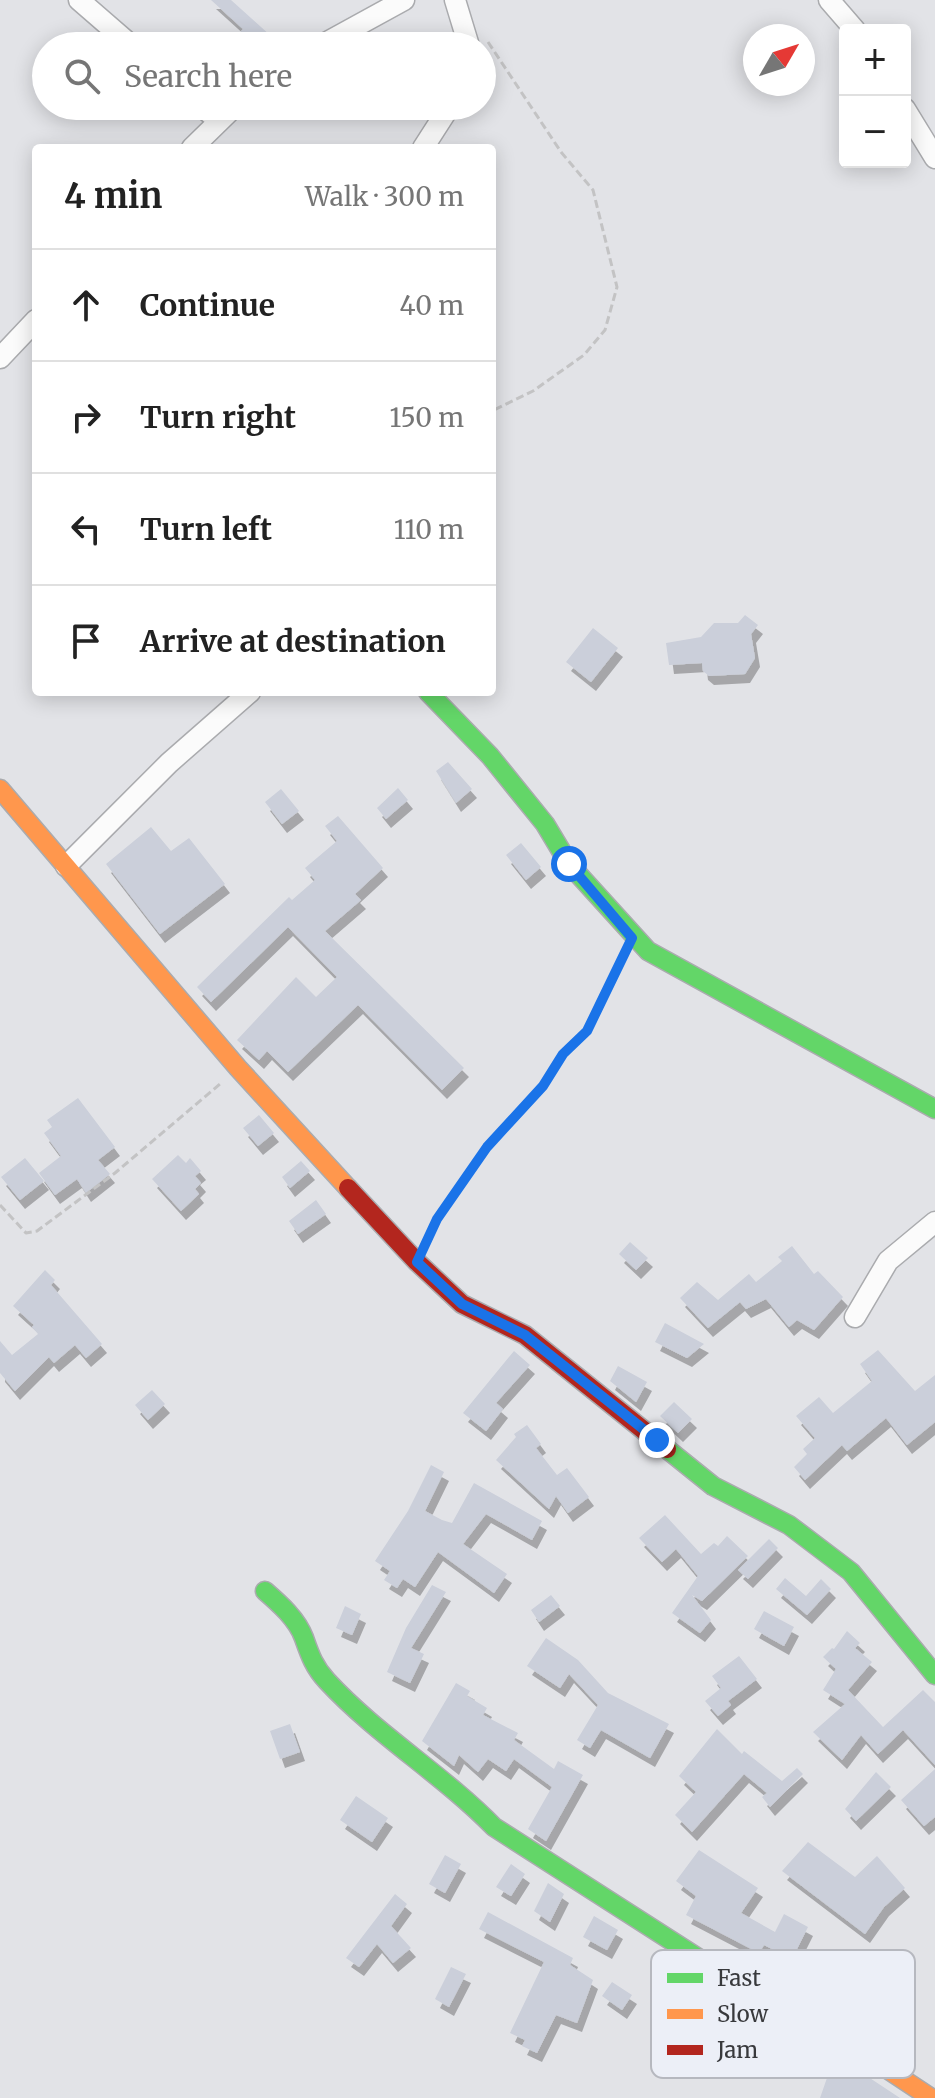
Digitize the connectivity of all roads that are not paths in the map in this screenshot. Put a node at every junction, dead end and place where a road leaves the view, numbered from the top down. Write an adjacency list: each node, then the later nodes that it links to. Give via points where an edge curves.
1 (79, 0): 6 (street)
2 (404, 0): 7 (street)
3 (455, 0): 8 (street)
4 (829, 0): 5 (street)
5 (850, 24)
6 (116, 32)
7 (346, 32)
8 (471, 32)
9 (911, 119): 14 (street)
10 (218, 120): 12 (street)
11 (441, 120): 13 (street)
12 (196, 144)
13 (426, 144)
14 (935, 158)
15 (32, 324): 16 (street)
16 (0, 358)
17 (245, 696): 20 (street)
18 (432, 696): 21 (street, via 490,756 545,824 569,864 632,938 682,972)
19 (0, 789): 20 (street)
20 (66, 866): 25 (street, via 238,1068 462,1304 525,1335 713,1486 789,1525 851,1572)
21 (935, 1109)
22 (932, 1223): 23 (street, via 888,1261)
23 (855, 1317)
24 (265, 1591): 26 (street, via 285,1608 304,1638 306,1653 326,1680 371,1722 464,1796 494,1827)
25 (935, 1675)
26 (682, 1950)
27 (901, 2078): 28 (street)
28 (931, 2098)

